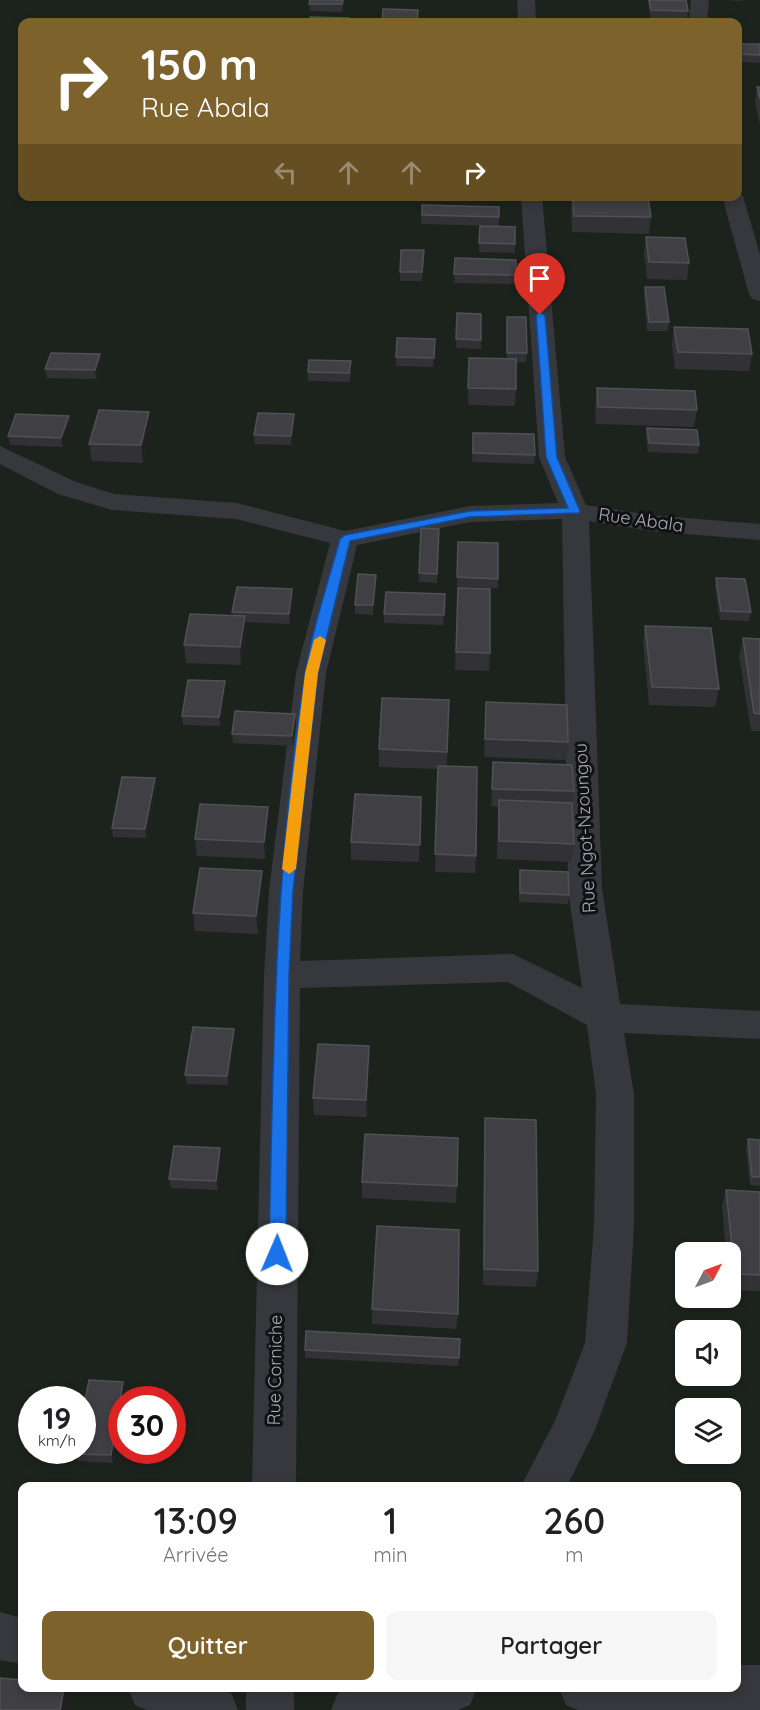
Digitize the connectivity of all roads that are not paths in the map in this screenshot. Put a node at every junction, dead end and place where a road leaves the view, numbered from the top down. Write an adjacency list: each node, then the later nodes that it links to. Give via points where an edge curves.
1 (526, 0): 3 (street)
2 (700, 0): 4 (street)
3 (527, 18)
4 (698, 18)
5 (531, 201): 9 (street, Rue Ngot-Nzoungou, via 552,457)
6 (733, 201): 7 (street)
7 (760, 294)
8 (0, 454): 11 (street, via 67,488 112,502 237,511)
9 (575, 511): 10 (street, Rue Abala, via 650,523); 11 (street, Rue Abala, via 470,514); 13 (street, Rue Ngot-Nzoungou, via 585,889)
10 (760, 532)
11 (345, 539): 12 (street, Rue Corniche, via 311,673 286,891)
12 (282, 975): 13 (street, via 513,968); 15 (street, Rue Corniche)
13 (606, 1018): 14 (street); 16 (street, Rue Ngot-Nzoungou, via 615,1094 614,1226 606,1343 572,1432)
14 (760, 1025)
15 (274, 1482)
16 (545, 1482)
17 (0, 1636): 18 (street)
18 (18, 1640)
19 (741, 1689): 20 (street)
20 (760, 1689)
21 (163, 1692): 24 (street)
22 (270, 1692): 25 (street)
23 (435, 1692): 26 (street)
24 (214, 1710)
25 (270, 1710)
26 (355, 1710)

